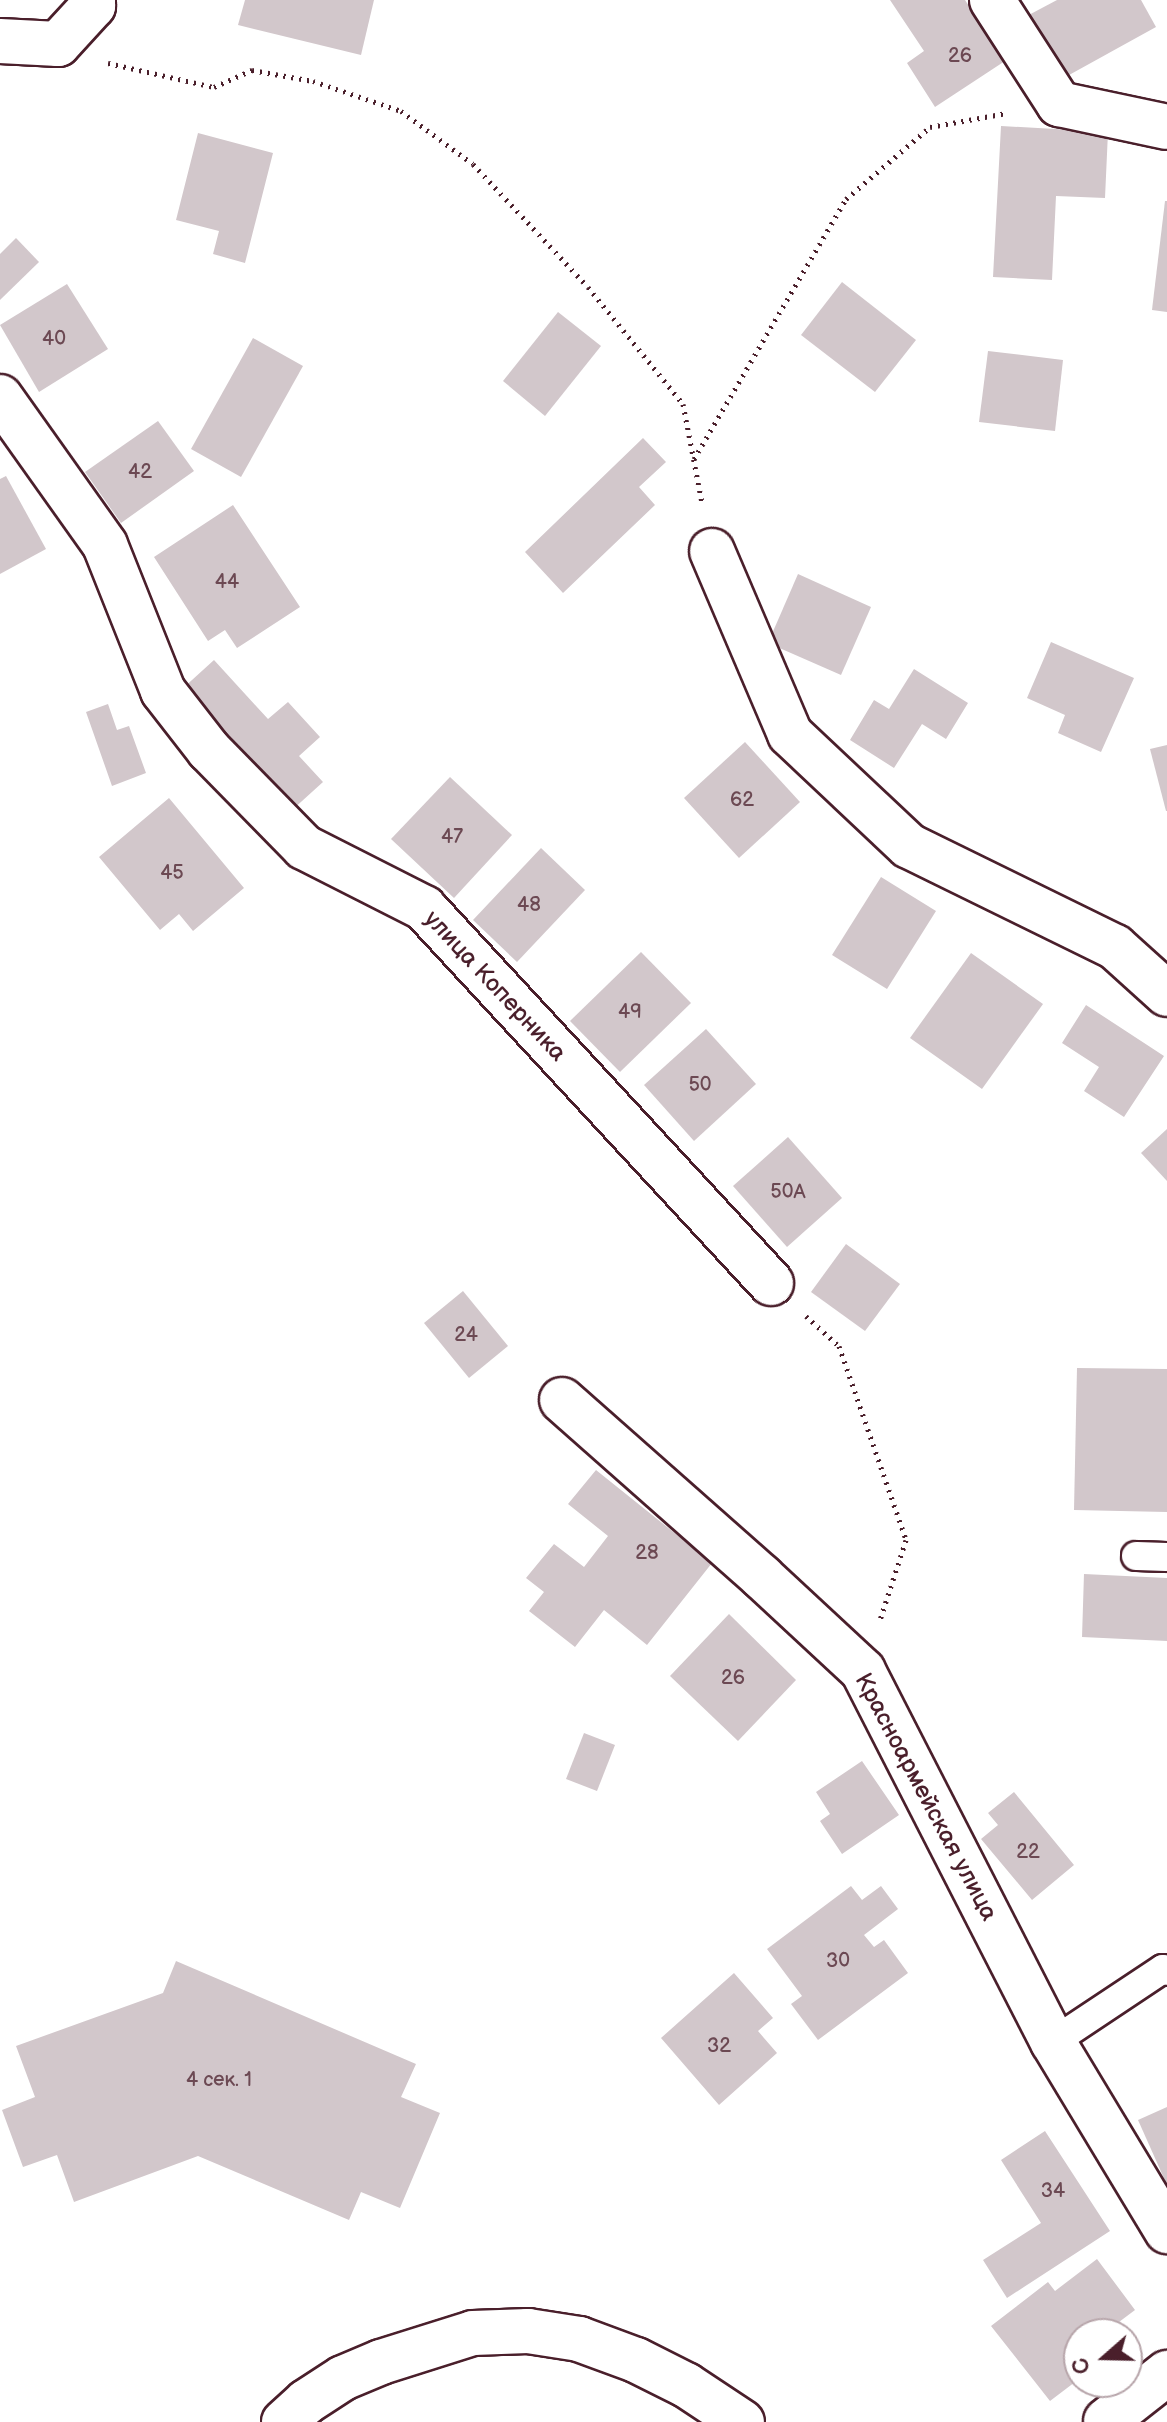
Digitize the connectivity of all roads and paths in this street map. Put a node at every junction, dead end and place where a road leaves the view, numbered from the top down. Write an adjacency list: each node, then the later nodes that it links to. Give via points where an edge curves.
1 (93, 0): 4 (street)
2 (992, 0): 5 (street)
3 (0, 41): 4 (street)
4 (58, 44): 8 (path, via 87,58 214,87 252,70 313,81 401,111 473,164 588,287 683,404)
5 (1059, 104): 6 (street); 8 (path, via 930,127 846,199)
6 (1167, 127)
7 (0, 397): 11 (street, улица Коперника, via 105,545 163,691 209,750 304,847 424,908)
8 (694, 459): 9 (path)
9 (712, 551): 10 (street, via 790,734 909,846 1115,947)
10 (1167, 994)
11 (771, 1283): 15 (path, via 839,1346 906,1540)
12 (562, 1400): 15 (street, Красноармейская улица)
13 (1136, 1556): 14 (lane)
14 (1167, 1557)
15 (863, 1671): 17 (street, Красноармейская улица)
16 (1167, 1971): 17 (lane)
17 (1053, 2042): 18 (street, Красноармейская улица)
18 (1167, 2231)
19 (1167, 2373): 22 (street)
20 (284, 2422): 21 (street, via 343,2378 394,2357 473,2333 528,2331 579,2339 636,2360)
21 (742, 2422)
22 (1106, 2422)

